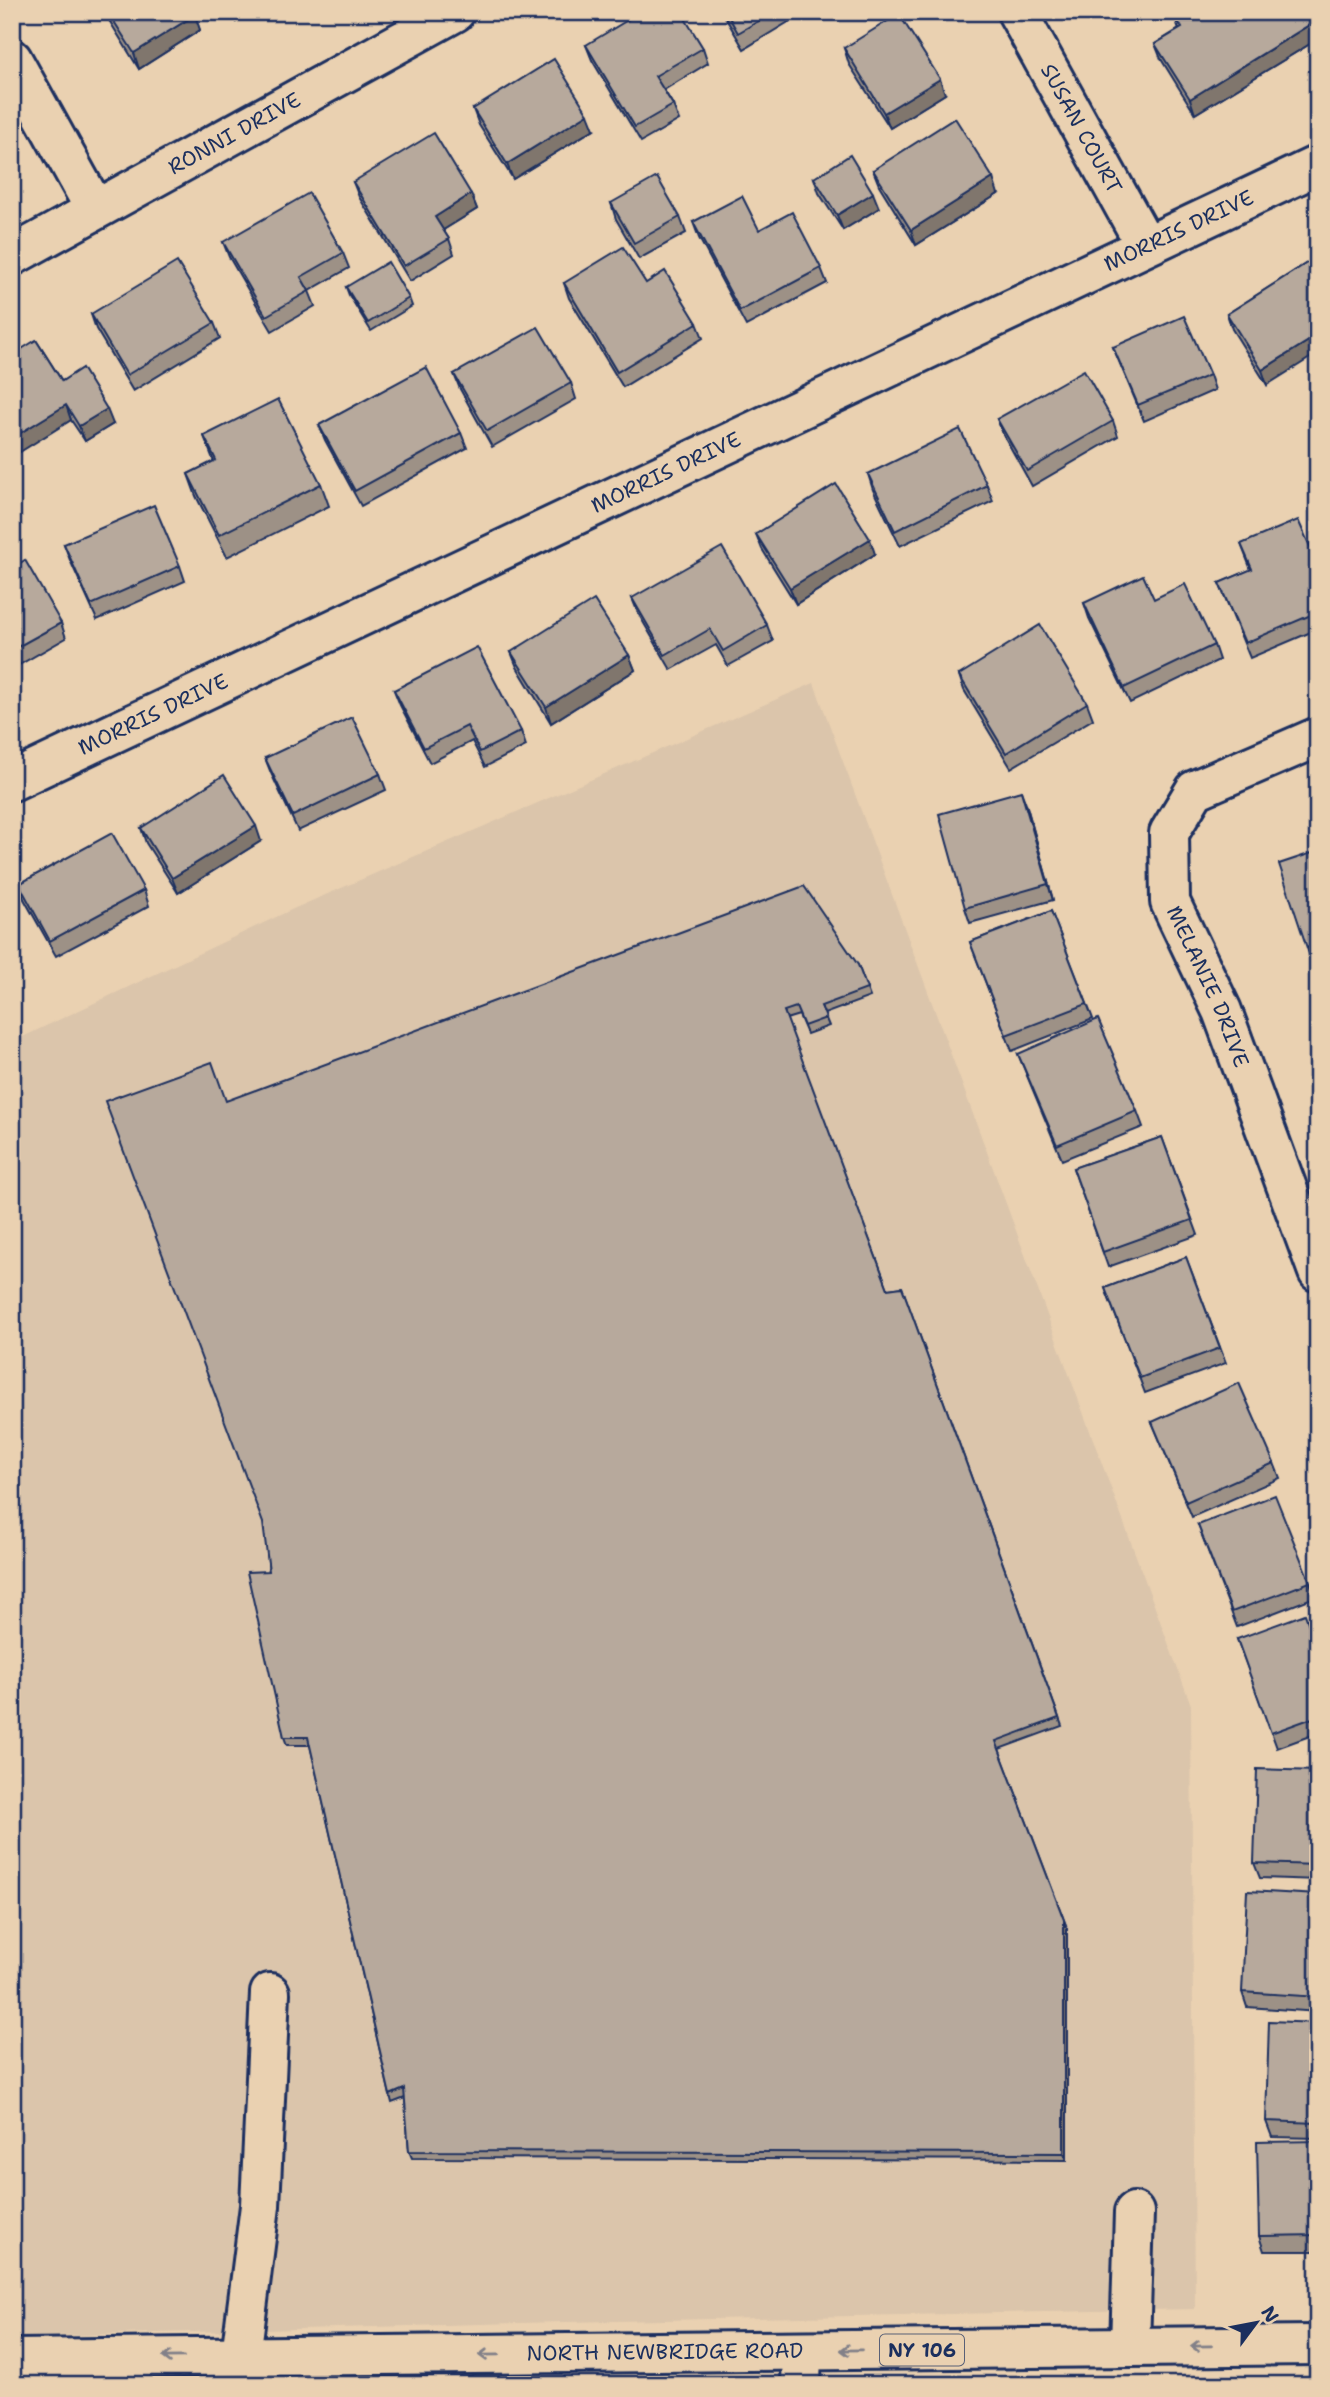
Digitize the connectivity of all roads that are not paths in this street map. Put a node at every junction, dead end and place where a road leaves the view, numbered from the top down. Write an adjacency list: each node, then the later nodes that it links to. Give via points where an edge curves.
1 (455, 12): 5 (street, RONNI DRIVE)
2 (1017, 12): 6 (street, SUSAN COURT)
3 (12, 59): 5 (street)
4 (1318, 165): 6 (street, MORRIS DRIVE)
5 (95, 209): 7 (street, RONNI DRIVE)
6 (1145, 244): 9 (street, MORRIS DRIVE)
7 (12, 256)
8 (1318, 737): 10 (street, MELANIE DRIVE, via 1195,790 1169,833 1170,902 1222,1011)
9 (12, 781)
10 (1318, 1272)
11 (270, 1993): 17 (street, via 260,2206)
12 (1134, 2212): 14 (street)
13 (1318, 2345): 14 (street, NORTH NEWBRIDGE ROAD / NY 106, one-way to 14)
14 (1130, 2347): 16 (street, NORTH NEWBRIDGE ROAD / NY 106, one-way to 16)
15 (12, 2359): 17 (street, NORTH NEWBRIDGE ROAD / NY 106, one-way to 15)
16 (802, 2368): 17 (street, NORTH NEWBRIDGE ROAD / NY 106, one-way to 17)
17 (240, 2370)

